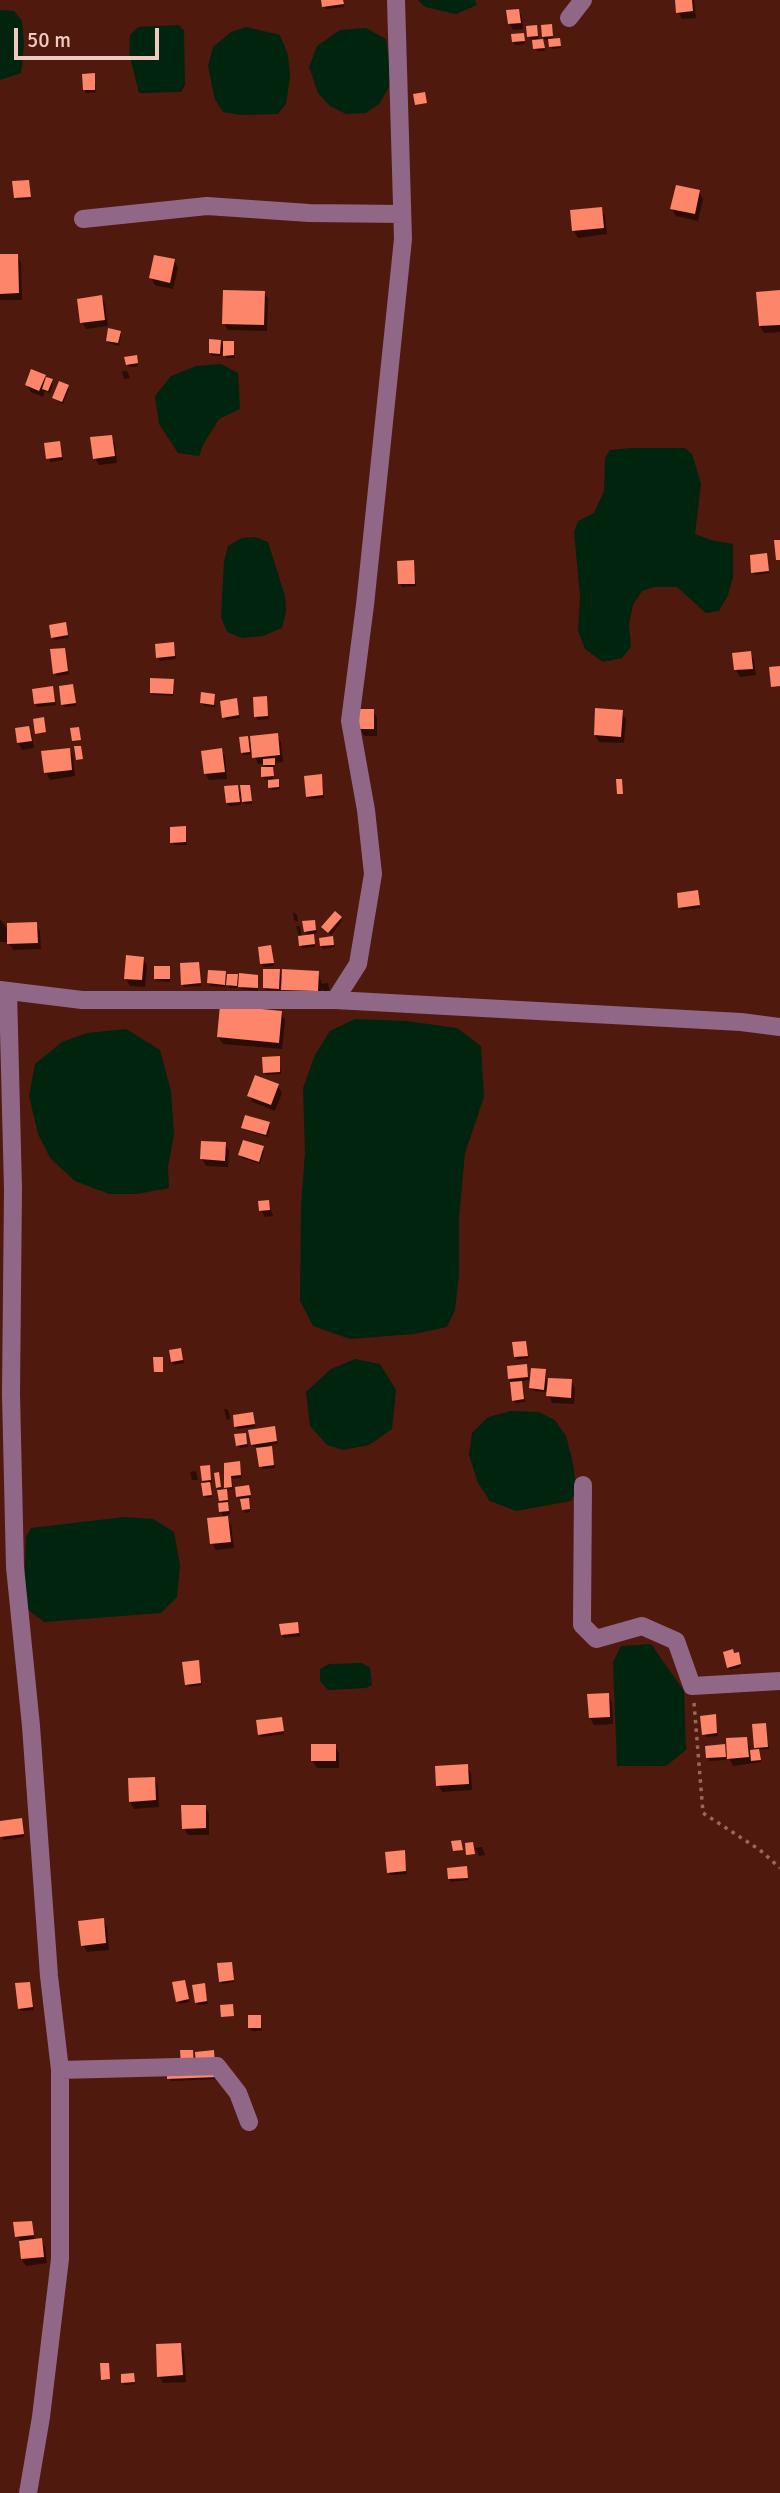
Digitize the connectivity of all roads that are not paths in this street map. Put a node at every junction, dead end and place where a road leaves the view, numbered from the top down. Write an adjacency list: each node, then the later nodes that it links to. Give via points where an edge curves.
1 (396, 0): 4 (street)
2 (583, 0): 3 (street)
3 (569, 18)
4 (402, 214): 5 (street, via 207,206); 7 (street, via 403,239 350,721 373,874 358,964)
5 (83, 219)
6 (4, 991): 7 (street, via 82,1000); 11 (street, via 13,1189 15,1567)
7 (335, 1000): 8 (street, via 741,1021)
8 (780, 1027)
9 (583, 1485): 10 (street, via 582,1625 596,1639 642,1626 676,1641 692,1686)
10 (780, 1681)
11 (60, 2070): 12 (street, via 217,2066 238,2093); 13 (street, via 60,2259)
12 (249, 2122)
13 (28, 2493)

